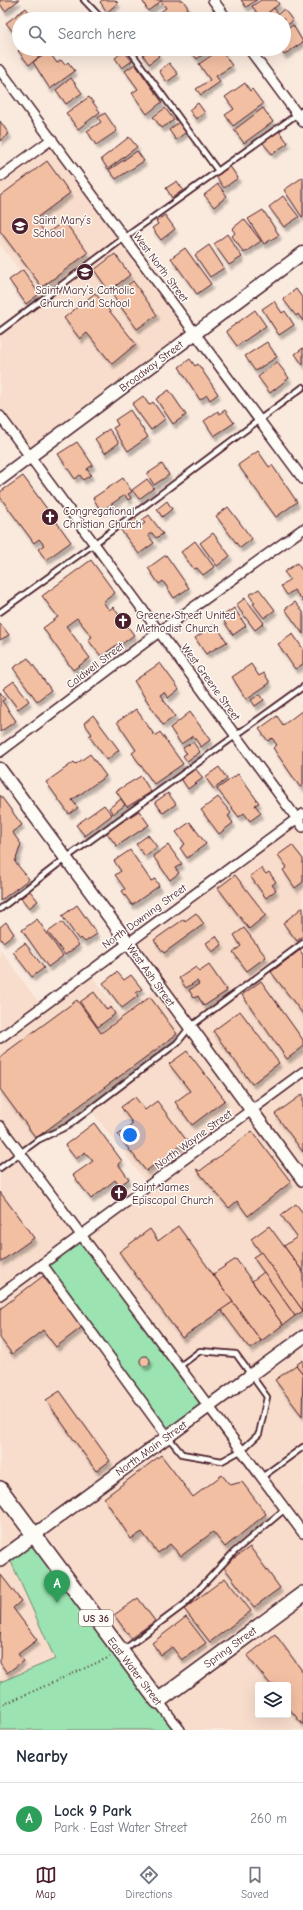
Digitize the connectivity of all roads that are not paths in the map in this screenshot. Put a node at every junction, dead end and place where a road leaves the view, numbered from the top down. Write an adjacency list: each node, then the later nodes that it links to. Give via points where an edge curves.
1 (84, 0): 3 (lane)
2 (213, 0): 4 (street)
3 (95, 12)
4 (222, 12)
5 (134, 56): 11 (lane)
6 (255, 56): 8 (street)
7 (0, 70): 10 (street, West North Street)
8 (300, 112): 9 (street); 11 (lane)
9 (303, 122)
10 (52, 139): 12 (street); 13 (street, West North Street)
11 (218, 171): 13 (lane)
12 (0, 177)
13 (124, 238): 15 (lane); 16 (street, West North Street)
14 (303, 253): 16 (street, Broadway Street)
15 (0, 331)
16 (195, 333): 19 (street, West North Street); 20 (street, Broadway Street)
17 (303, 387): 19 (lane)
18 (0, 416): 20 (street, West Greene Street)
19 (259, 420): 22 (street, West North Street); 24 (lane)
20 (30, 456): 21 (street, Broadway Street); 24 (street, West Greene Street)
21 (0, 479)
22 (303, 479)
23 (303, 529): 26 (street, Caldwell Street)
24 (94, 544): 25 (lane); 26 (street, West Greene Street)
25 (0, 612)
26 (159, 632): 28 (street, West Greene Street); 29 (street, Caldwell Street)
27 (303, 687): 28 (lane)
28 (236, 736): 31 (street, West Greene Street); 33 (lane)
29 (0, 752)
30 (0, 769): 33 (street, West Ash Street)
31 (300, 817): 32 (street, West Greene Street); 35 (street, North Downing Street)
32 (303, 827)
33 (66, 858): 34 (lane); 35 (street, West Ash Street)
34 (0, 909)
35 (128, 943): 37 (street, West Ash Street); 38 (street, North Downing Street)
36 (303, 943): 37 (lane)
37 (190, 1027): 40 (street, West Ash Street); 42 (lane, via 177,1043 68,1126 38,1140)
38 (0, 1038)
39 (303, 1072): 40 (street, North Wayne Street)
40 (252, 1111): 44 (street, West Ash Street); 45 (street, North Wayne Street)
41 (0, 1126): 42 (street)
42 (20, 1153): 43 (lane); 45 (street)
43 (0, 1168)
44 (303, 1180)
45 (82, 1235): 46 (street, North Wayne Street); 49 (street)
46 (42, 1264): 47 (street, North Wayne Street); 52 (street)
47 (1, 1293)
48 (303, 1337): 50 (street, North Main Street)
49 (180, 1366): 50 (lane, via 200,1351 236,1354); 51 (street)
50 (252, 1374): 51 (street, North Main Street); 54 (lane, via 267,1398 260,1434)
51 (210, 1405): 52 (street, North Main Street); 54 (street)
52 (167, 1436): 54 (lane, via 182,1454 222,1461); 59 (street, North Main Street)
53 (303, 1447): 55 (lane)
54 (242, 1450): 55 (street)
55 (262, 1477): 57 (street)
56 (0, 1489): 59 (main road, US 36)
57 (286, 1508): 58 (street); 62 (lane, via 234,1552 185,1604)
58 (303, 1533)
59 (34, 1535): 60 (main road, North Main Street); 62 (main road, East Water Street / US 36)
60 (0, 1560)
61 (303, 1594): 63 (main road, Spring Street)
62 (121, 1652): 63 (main road, East Water Street / US 36)
63 (158, 1701): 64 (street, East Water Street)
64 (180, 1730)

